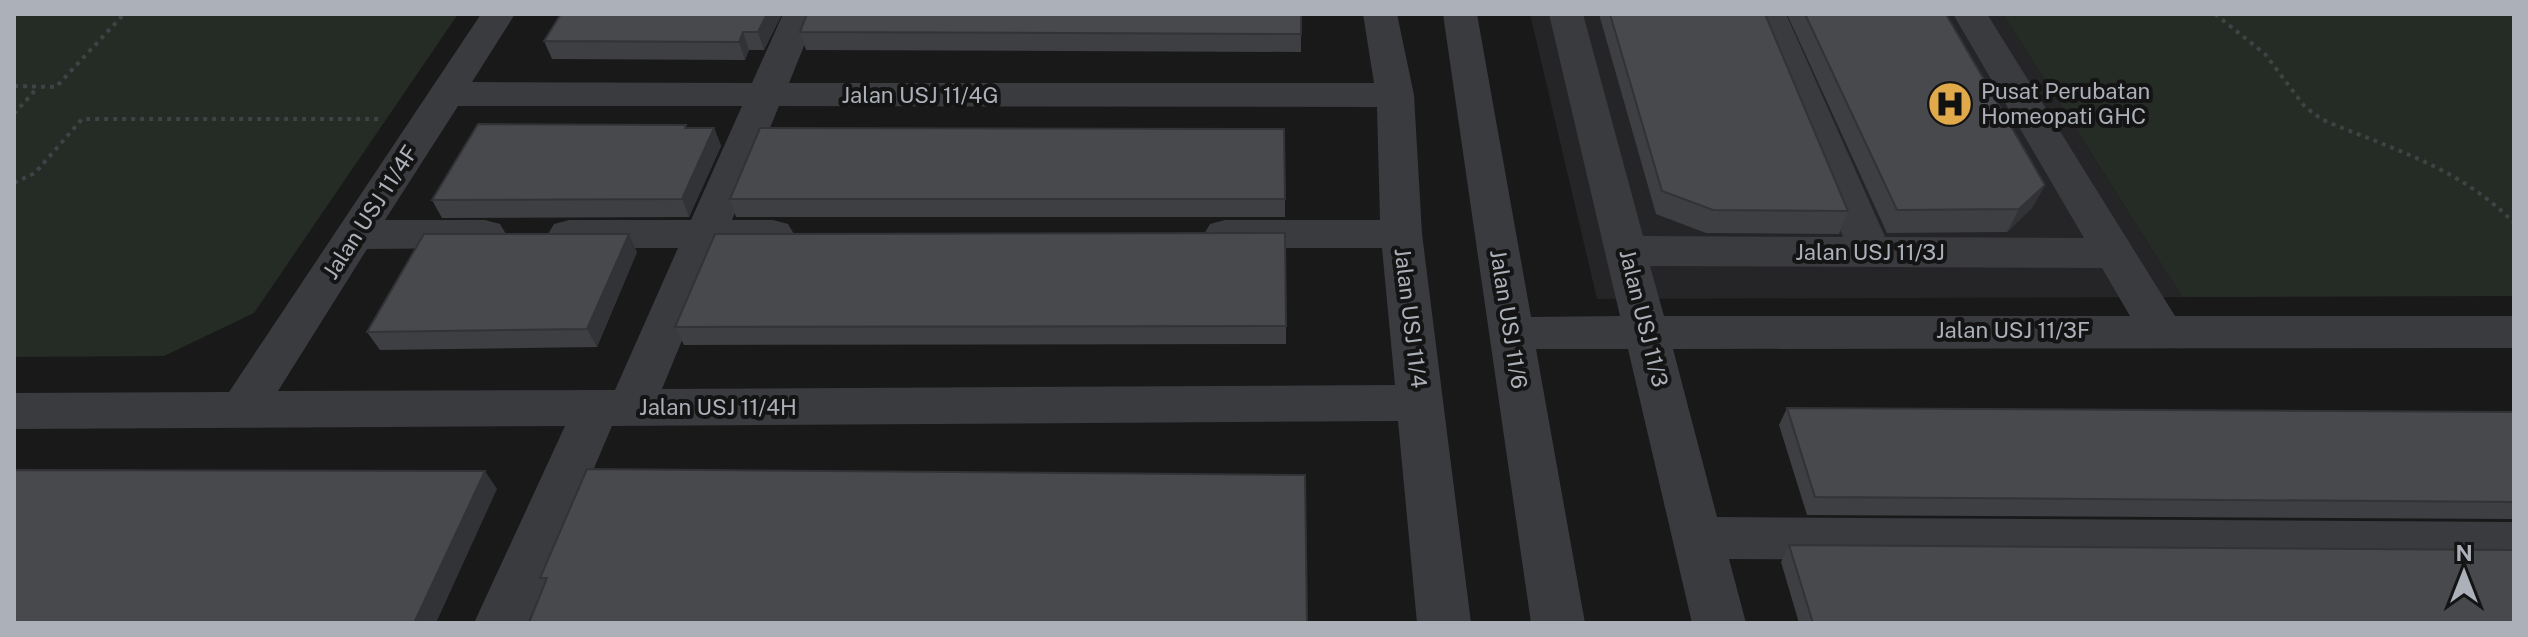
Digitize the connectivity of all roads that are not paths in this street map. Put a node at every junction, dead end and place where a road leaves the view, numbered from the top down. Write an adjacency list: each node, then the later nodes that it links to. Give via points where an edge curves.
1 (498, 14): 10 (street, Jalan USJ 11/4F)
2 (800, 14): 8 (street)
3 (1380, 14): 9 (street, Jalan USJ 11/4)
4 (1460, 14): 21 (street, Jalan USJ 11/6)
5 (1566, 14): 16 (street, Jalan USJ 11/3)
6 (1769, 14): 17 (street)
7 (1970, 14): 18 (street)
8 (766, 94): 9 (street, Jalan USJ 11/4G); 10 (street, Jalan USJ 11/4G); 11 (street)
9 (1395, 95): 14 (street, Jalan USJ 11/4)
10 (438, 107): 15 (street, Jalan USJ 11/4F)
11 (706, 234): 12 (street); 15 (street); 24 (street)
12 (816, 234)
13 (1179, 234): 14 (street)
14 (1401, 234): 23 (street, Jalan USJ 11/4)
15 (355, 235): 25 (street, Jalan USJ 11/4F)
16 (1627, 251): 17 (street, Jalan USJ 11/3J); 19 (street, Jalan USJ 11/3)
17 (1870, 252): 18 (street, Jalan USJ 11/3J)
18 (2114, 253): 20 (street)
19 (1647, 330): 20 (street, Jalan USJ 11/3F); 21 (street, Jalan USJ 11/3F); 27 (street, Jalan USJ 11/3)
20 (2161, 330): 22 (street, Jalan USJ 11/3F)
21 (1511, 333): 31 (street, Jalan USJ 11/6)
22 (2508, 340)
23 (1422, 403): 24 (street, Jalan USJ 11/4H); 30 (street, Jalan USJ 11/4)
24 (614, 407): 25 (street, Jalan USJ 11/4H); 29 (street)
25 (242, 409): 26 (street, Jalan USJ 11/4H)
26 (14, 411)
27 (1698, 538): 28 (street); 32 (street, Jalan USJ 11/3)
28 (2514, 543)
29 (501, 623)
30 (1444, 623)
31 (1558, 623)
32 (1719, 623)

